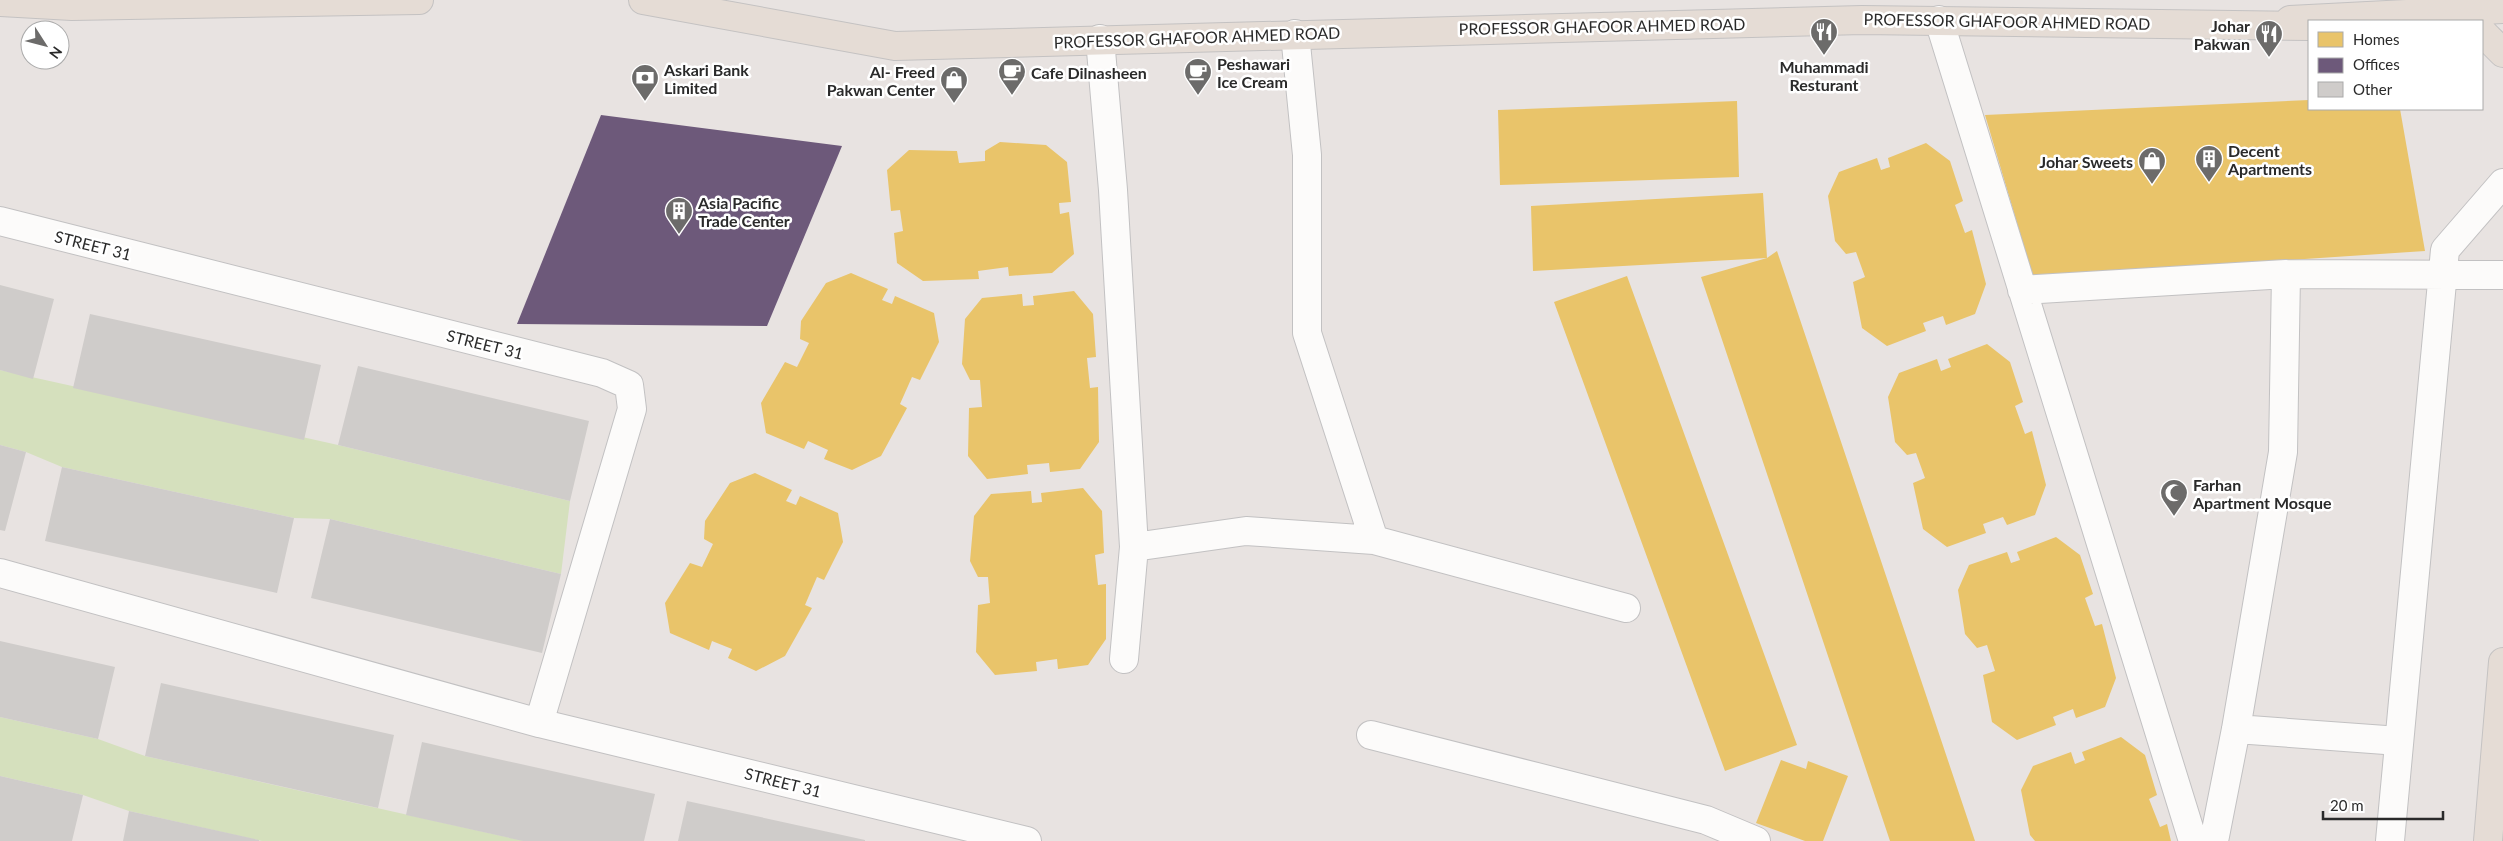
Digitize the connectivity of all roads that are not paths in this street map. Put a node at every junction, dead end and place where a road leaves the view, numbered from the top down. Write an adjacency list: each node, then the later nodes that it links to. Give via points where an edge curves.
1 (420, 0): 3 (main road, via 72,6)
2 (644, 0): 10 (main road, PROFESSOR GHAFOOR AHMED ROAD, via 895,46)
3 (0, 2)
4 (2503, 10): 6 (main road)
5 (1939, 20): 6 (main road, PROFESSOR GHAFOOR AHMED ROAD); 9 (main road, PROFESSOR GHAFOOR AHMED ROAD); 17 (street)
6 (2217, 24): 7 (main road, PROFESSOR GHAFOOR AHMED ROAD)
7 (2308, 26)
8 (2483, 33): 11 (main road)
9 (1295, 34): 10 (main road, PROFESSOR GHAFOOR AHMED ROAD); 18 (street, via 1307,155 1308,333)
10 (1100, 40): 19 (street, via 1113,190)
11 (2503, 53)
12 (2503, 183): 15 (street, via 2445,250)
13 (0, 221): 24 (street, STREET 31, via 602,373 629,385 632,410)
14 (2286, 274): 15 (street); 17 (street); 25 (street, via 2283,452)
15 (2444, 275): 16 (street); 27 (street)
16 (2503, 275)
17 (2022, 290): 30 (street)
18 (1374, 540): 19 (street, via 1246,531); 21 (street)
19 (1134, 547): 22 (street)
20 (0, 573): 24 (street, STREET 31)
21 (1626, 608)
22 (1124, 659)
23 (2503, 662): 33 (main road)
24 (540, 722): 28 (street, STREET 31)
25 (2236, 729): 27 (street); 31 (street)
26 (1371, 735): 29 (street, via 1706,820)
27 (2400, 741): 32 (street)
28 (1027, 841)
29 (1756, 841)
30 (2194, 841)
31 (2214, 841)
32 (2390, 841)
33 (2488, 841)

